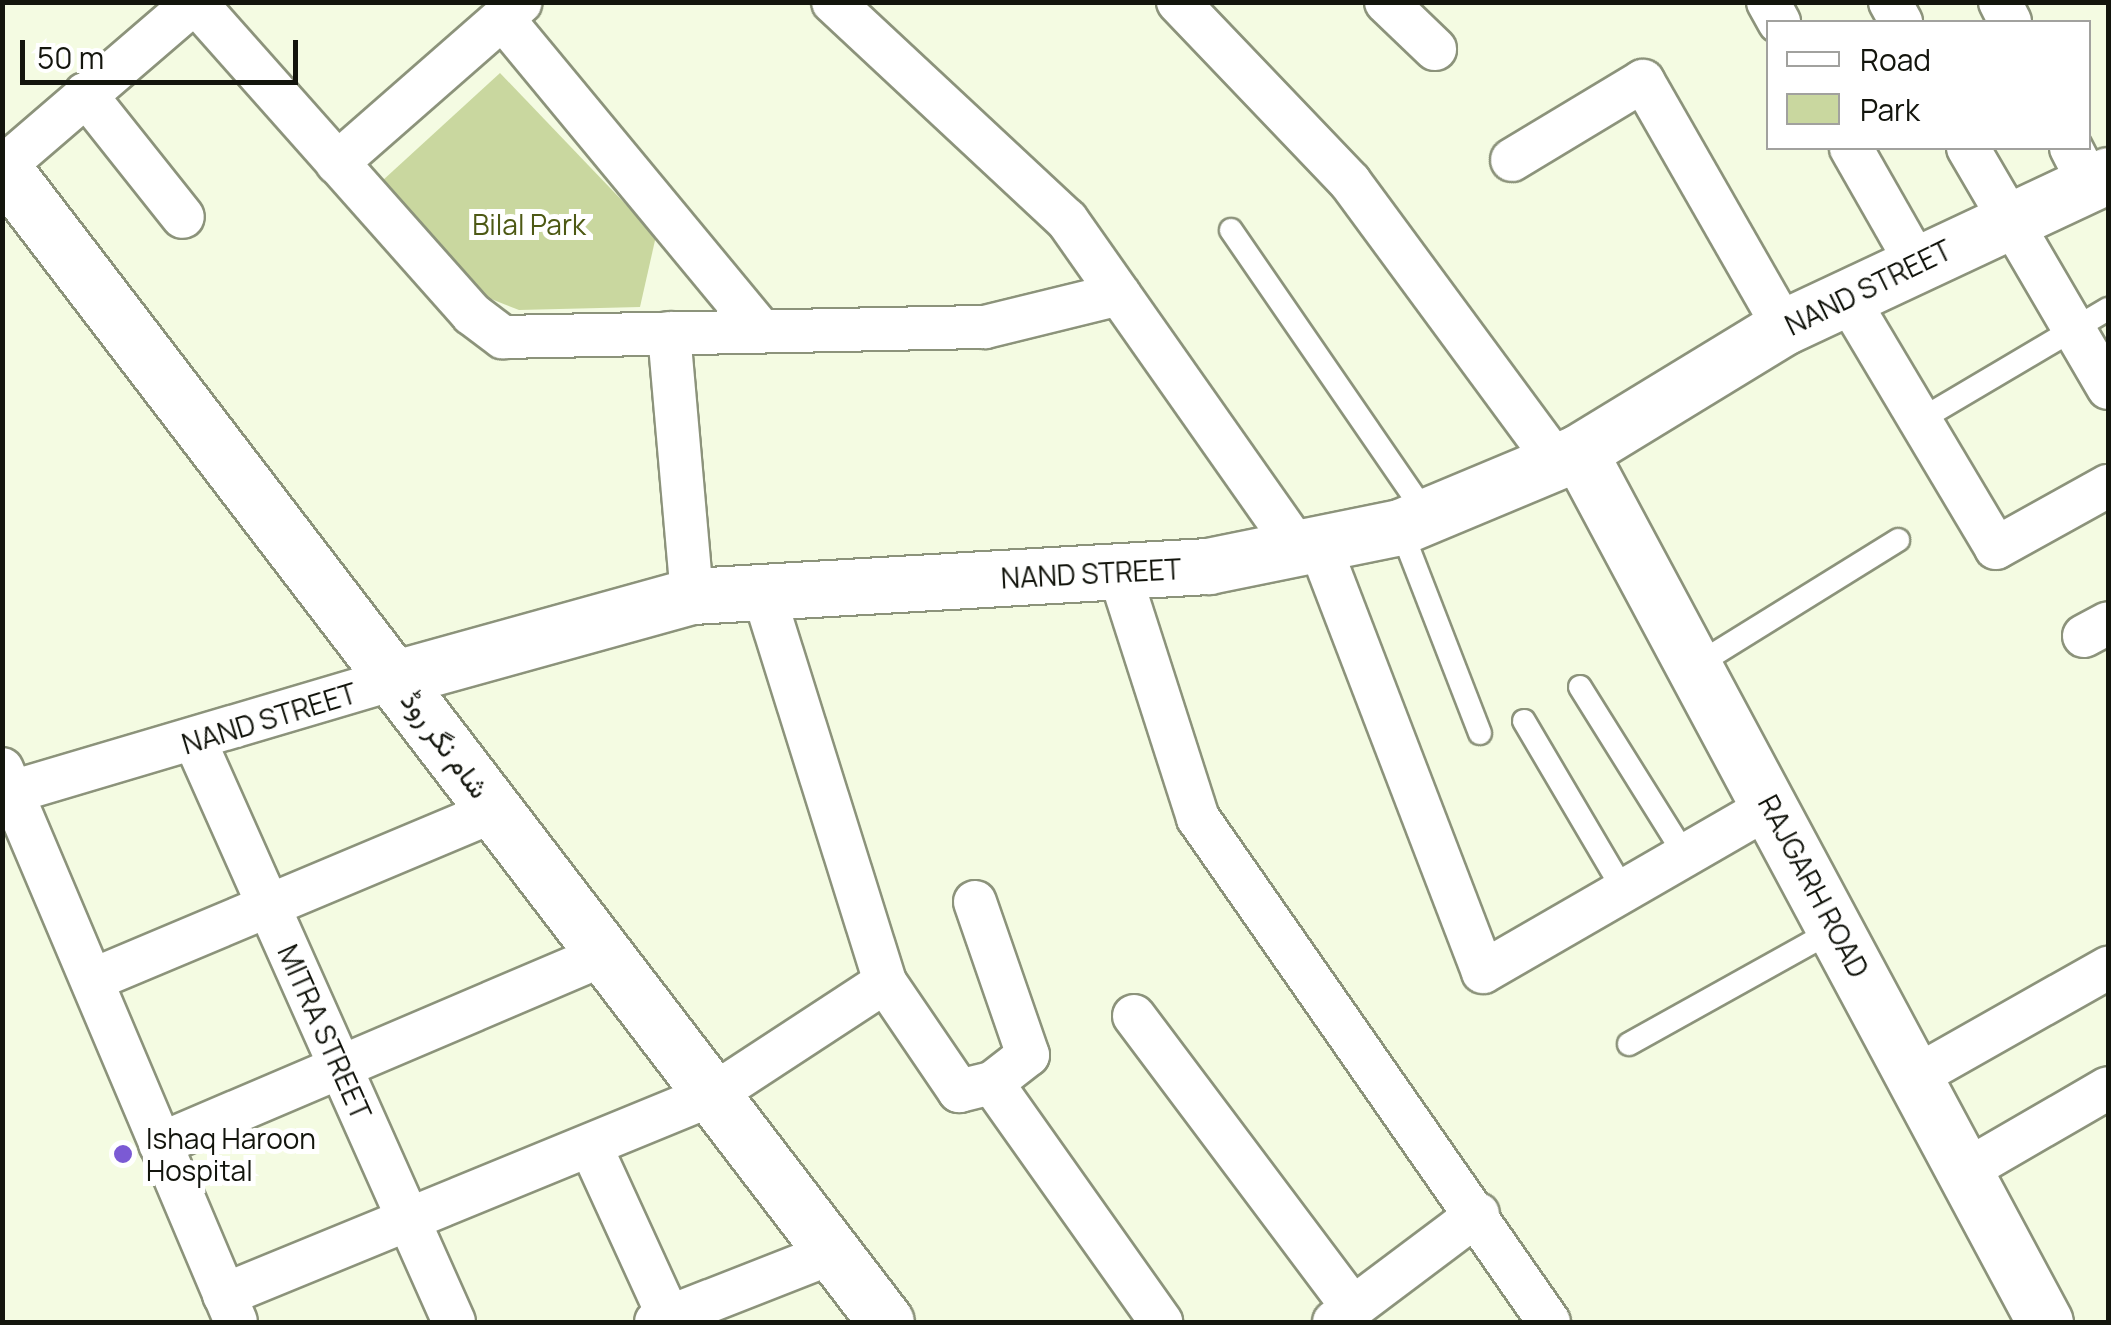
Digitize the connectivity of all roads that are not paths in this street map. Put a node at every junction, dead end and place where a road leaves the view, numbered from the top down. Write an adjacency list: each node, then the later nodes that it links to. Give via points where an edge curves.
1 (195, 2): 7 (street); 11 (street)
2 (1178, 2): 26 (street, via 1350,182)
3 (1386, 2): 6 (street)
4 (856, 9): 18 (street, via 1066,220)
5 (512, 11): 11 (street); 22 (street)
6 (1435, 49)
7 (86, 94): 12 (street); 14 (street)
8 (1852, 150): 17 (street)
9 (1969, 150): 15 (street)
10 (1512, 160): 21 (street, via 1643,81)
11 (337, 162): 23 (street, via 502,336)
12 (3, 167): 35 (street, شام نگر روڈ)
13 (2090, 169): 15 (street, NAND STREET)
14 (183, 218)
15 (2008, 220): 17 (street, NAND STREET); 20 (street)
16 (1230, 230): 28 (lane)
17 (1916, 262): 19 (street, NAND STREET)
18 (1119, 294): 22 (street, via 984,327); 30 (street)
19 (1846, 296): 21 (street, NAND STREET); 25 (street)
20 (2091, 320): 24 (street); 25 (lane)
21 (1784, 328): 26 (street, NAND STREET)
22 (761, 331): 23 (street)
23 (669, 333): 33 (street)
24 (2108, 388)
25 (1920, 420): 27 (street, via 1996,548)
26 (1568, 456): 28 (street, NAND STREET); 34 (street, RAJGARH ROAD)
27 (2108, 486)
28 (1415, 523): 30 (street, NAND STREET); 38 (lane)
29 (1898, 540): 34 (lane)
30 (1309, 549): 31 (street, NAND STREET); 44 (street, via 1483,972)
31 (1119, 572): 32 (street, NAND STREET); 62 (street, via 1198,818)
32 (762, 590): 33 (street, NAND STREET); 51 (street)
33 (692, 596): 35 (street, NAND STREET)
34 (1695, 666): 41 (street, RAJGARH ROAD)
35 (396, 678): 39 (street, NAND STREET); 42 (street, شام نگر روڈ)
36 (1580, 687): 43 (lane)
37 (1524, 721): 44 (lane)
38 (1480, 733)
39 (196, 741): 40 (street, NAND STREET); 46 (street, MITRA STREET)
40 (7, 787): 50 (street)
41 (1771, 806): 43 (street); 47 (street, RAJGARH ROAD)
42 (496, 810): 46 (street); 48 (street, شام نگر روڈ)
43 (1685, 855): 44 (street)
44 (1624, 890)
45 (975, 902): 56 (street, via 1028,1055)
46 (269, 906): 50 (street); 54 (street, MITRA STREET)
47 (1837, 928): 53 (lane); 55 (street, RAJGARH ROAD)
48 (606, 954): 54 (street); 58 (street, شام نگر روڈ)
49 (2108, 968): 55 (street)
50 (92, 980): 59 (street)
51 (885, 982): 56 (street, via 959,1090); 58 (street)
52 (1134, 1016): 66 (street)
53 (1630, 1044)
54 (341, 1067): 59 (street); 63 (street, MITRA STREET)
55 (1916, 1077): 61 (street, RAJGARH ROAD)
56 (992, 1083): 70 (street)
57 (2108, 1088): 61 (street)
58 (714, 1094): 60 (street); 64 (street, شام نگر روڈ)
59 (160, 1144): 65 (street)
60 (591, 1147): 63 (street); 67 (street)
61 (1966, 1171): 72 (street, RAJGARH ROAD)
62 (1478, 1214): 66 (street); 71 (street)
63 (409, 1220): 65 (street); 68 (street, MITRA STREET)
64 (832, 1254): 67 (street); 69 (street, شام نگر روڈ)
65 (230, 1309)
66 (1344, 1315)
67 (665, 1321)
68 (454, 1322)
69 (886, 1322)
70 (1161, 1322)
71 (1549, 1322)
72 (2045, 1322)

